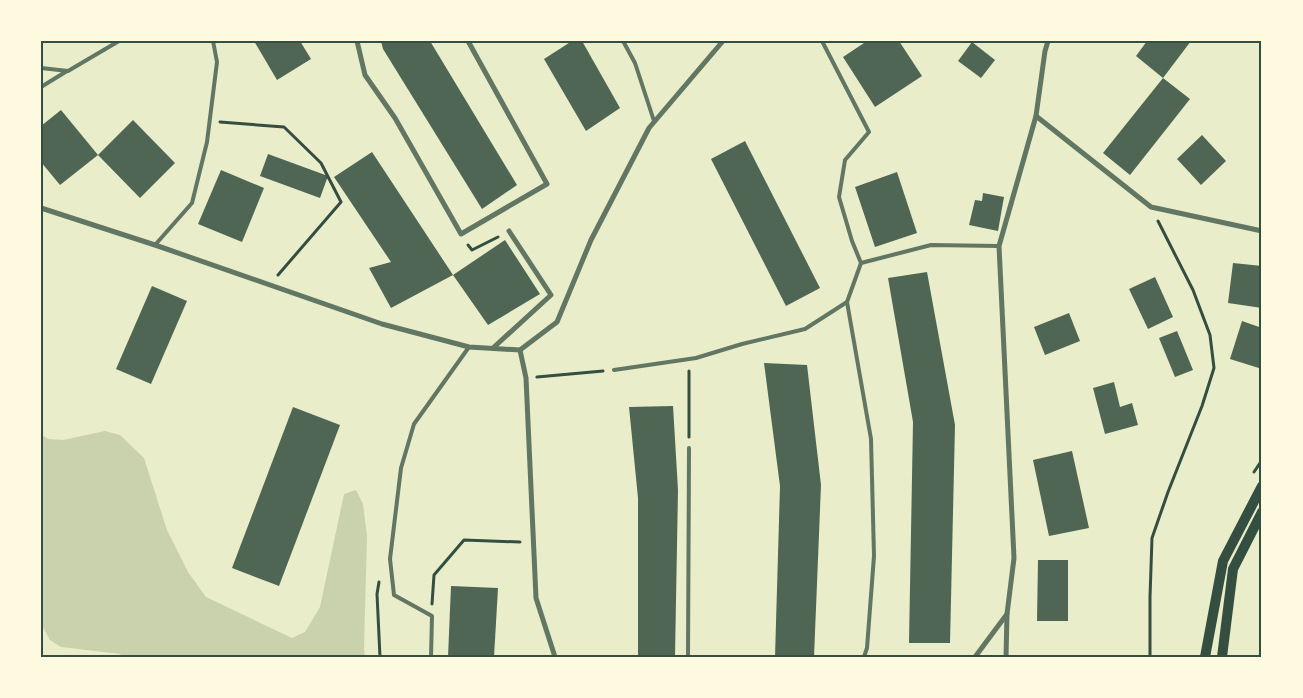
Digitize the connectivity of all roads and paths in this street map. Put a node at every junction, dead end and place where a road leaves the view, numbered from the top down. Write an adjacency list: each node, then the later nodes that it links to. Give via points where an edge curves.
1 (119, 41): 10 (lane)
2 (213, 41): 14 (lane, via 217,62)
3 (357, 41): 19 (street, via 365,75 395,118)
4 (468, 41): 19 (street, via 547,184)
5 (623, 41): 13 (lane, via 635,63)
6 (724, 41): 13 (street)
7 (822, 41): 22 (lane, via 869,132 845,160 838,197)
8 (1048, 41): 12 (street)
9 (41, 68): 10 (lane)
10 (68, 71): 11 (lane)
11 (41, 87)
12 (1036, 116): 16 (street); 21 (street)
13 (654, 120): 27 (street, via 591,240 556,322)
14 (209, 129): 20 (lane, via 192,203); 23 (path, via 219,122 284,127 321,163 341,202)
15 (41, 208): 20 (street)
16 (1151, 208): 18 (street); 43 (path, via 1193,290 1210,335 1214,368 1152,538)
17 (509, 231): 19 (path, via 472,250); 26 (street, via 551,295)
18 (1262, 231)
19 (461, 234)
20 (155, 245): 23 (street)
21 (999, 246): 22 (lane, via 930,245); 35 (street, via 1014,558)
22 (861, 263): 24 (lane)
23 (270, 285): 25 (street, via 382,324)
24 (847, 302): 28 (lane, via 805,329); 40 (lane, via 871,439 874,556)
25 (469, 347): 26 (street); 36 (lane, via 414,424 401,468 390,559 394,595)
26 (493, 348): 27 (street)
27 (520, 350): 30 (street)
28 (689, 359): 29 (lane); 31 (path)
29 (614, 370): 30 (path)
30 (526, 378): 34 (street)
31 (689, 448): 39 (lane)
32 (1262, 486): 44 (main road, via 1223,561)
33 (1262, 512): 45 (main road, via 1233,569)
34 (533, 543): 36 (path, via 464,540 434,575); 38 (street, via 536,598)
35 (1007, 614): 41 (street); 42 (street)
36 (432, 616): 37 (lane)
37 (431, 657)
38 (555, 657)
39 (688, 657)
40 (864, 657)
41 (975, 657)
42 (1006, 657)
43 (1150, 657)
44 (1205, 657)
45 (1222, 657)

